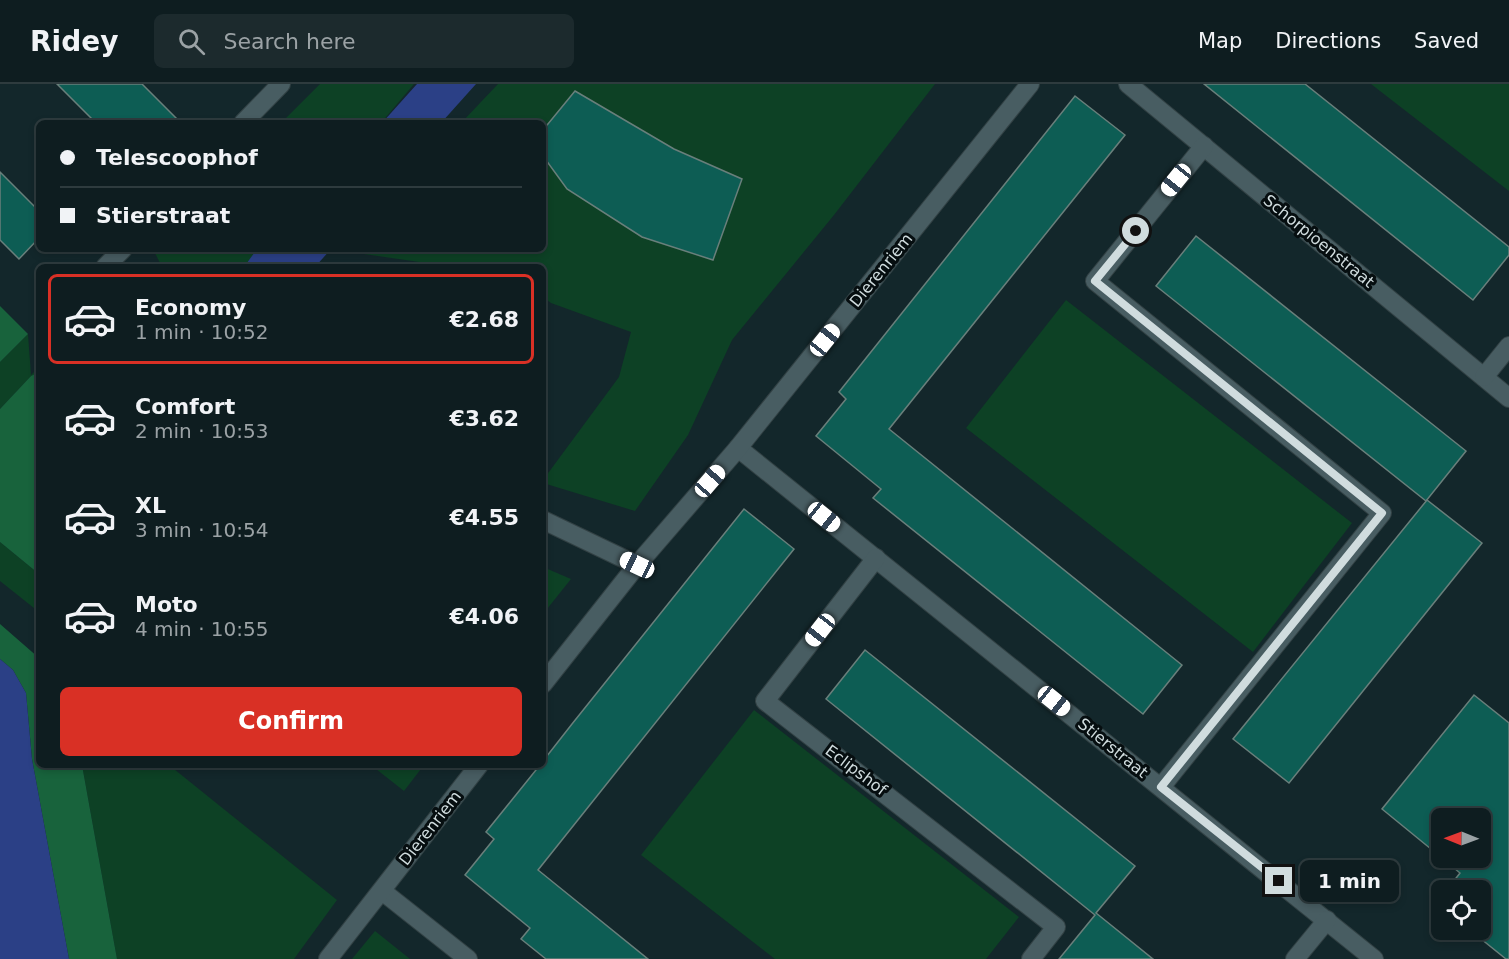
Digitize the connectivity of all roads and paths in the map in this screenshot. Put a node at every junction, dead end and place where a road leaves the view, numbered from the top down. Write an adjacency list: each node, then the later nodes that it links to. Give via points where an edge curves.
1 (281, 84): 4 (street)
2 (1030, 84): 11 (street, Dierenriem)
3 (1128, 84): 5 (street, Schorpioenstraat)
4 (246, 120)
5 (1203, 147): 9 (street, Schorpioenstraat); 17 (street, via 1095,281 1382,513)
6 (120, 252): 7 (street)
7 (108, 264)
8 (1509, 346): 9 (street)
9 (1484, 376): 10 (street, Schorpioenstraat)
10 (1509, 398)
11 (738, 448): 13 (street, Stierstraat); 14 (street, Dierenriem)
12 (546, 521): 14 (street)
13 (876, 558): 17 (street, Stierstraat); 22 (street, Eclipshof, via 765,701 1056,927)
14 (637, 565): 15 (street, Dierenriem)
15 (546, 680)
16 (477, 768): 18 (street, Dierenriem)
17 (1161, 787): 19 (street, Stierstraat)
18 (382, 891): 20 (street, Dierenriem); 21 (street)
19 (1326, 920): 23 (street); 24 (street, Stierstraat)
20 (328, 959)
21 (468, 959)
22 (1031, 959)
23 (1295, 959)
24 (1374, 959)

